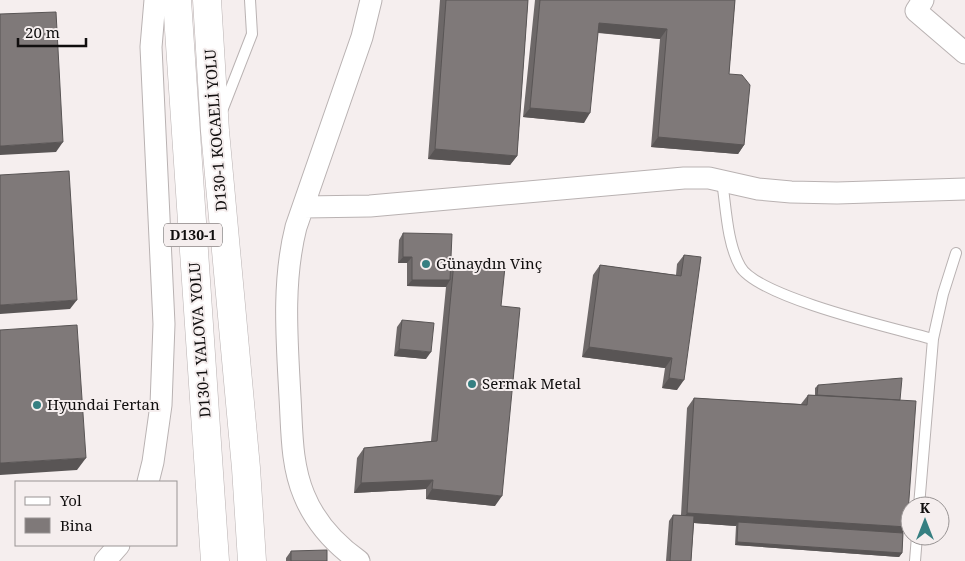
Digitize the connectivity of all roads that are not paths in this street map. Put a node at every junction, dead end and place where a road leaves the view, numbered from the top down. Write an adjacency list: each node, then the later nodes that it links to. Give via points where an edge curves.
1 (155, 0): 14 (street, via 151,47 164,324 161,405)
2 (177, 0): 19 (highway, D130-1 YALOVA YOLU / D130-1)
3 (207, 0): 8 (highway, D130-1 KOCAELİ YOLU / D130-1)
4 (250, 0): 8 (lane, via 252,34)
5 (371, 0): 11 (street, via 362,37)
6 (923, 0): 7 (street, via 916,11)
7 (965, 53)
8 (215, 131): 20 (highway, D130-1 KOCAELİ YOLU / D130-1)
9 (722, 181): 10 (street, via 791,192 837,194); 11 (street, via 684,178 370,206); 13 (lane, via 731,240 740,268 759,284 825,310)
10 (965, 189)
11 (304, 207): 21 (street, via 290,250 287,290 293,450 299,481 316,518 329,535)
12 (956, 253): 13 (lane, via 942,294)
13 (933, 338): 15 (lane)
14 (148, 481)
15 (920, 496)
16 (118, 546): 18 (street)
17 (916, 546): 22 (lane)
18 (105, 561)
19 (215, 561)
20 (252, 561)
21 (359, 561)
22 (915, 561)

